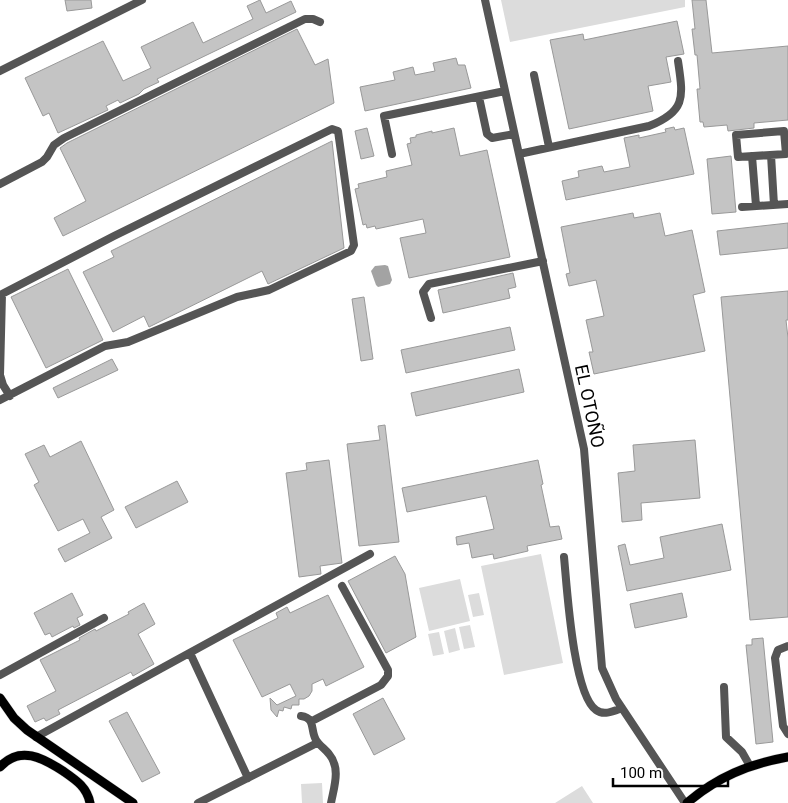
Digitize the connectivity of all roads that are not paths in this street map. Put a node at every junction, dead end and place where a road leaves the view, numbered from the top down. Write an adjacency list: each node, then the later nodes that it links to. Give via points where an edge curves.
1 (142, 0): 5 (street)
2 (485, 0): 7 (street, EL OTOÑO)
3 (320, 22): 15 (street, via 306,19 64,138 54,145 42,162)
4 (678, 61): 10 (street, via 682,89 680,102 662,120 649,126)
5 (0, 71)
6 (534, 75): 10 (street)
7 (506, 91): 8 (street); 9 (street, EL OTOÑO)
8 (479, 97): 9 (street, via 487,134 492,138); 11 (street, via 384,116)
9 (514, 134): 12 (street, EL OTOÑO)
10 (549, 147): 12 (street)
11 (392, 154)
12 (519, 154): 20 (street, EL OTOÑO)
13 (771, 155): 14 (street); 14 (street, via 786,154 784,131 736,135 738,157); 17 (street)
14 (752, 156): 18 (street)
15 (0, 184)
16 (788, 204): 17 (street)
17 (774, 205): 18 (street)
18 (756, 206): 19 (street)
19 (742, 207)
20 (543, 261): 21 (street, via 429,284 424,292); 34 (street, EL OTOÑO, via 585,459 602,668)
21 (431, 318)
22 (0, 375): 23 (street); 23 (street, via 2,294 332,129 338,131 354,244 351,251 269,290 237,296 128,342 105,346)
23 (10, 396): 24 (street)
24 (0, 400)
25 (370, 554): 30 (street)
26 (564, 557): 34 (street, via 580,678 589,702 604,713)
27 (342, 586): 36 (street, via 388,670 388,676 381,686)
28 (104, 618): 31 (street)
29 (788, 646): 37 (street, via 780,648 774,658 783,726)
30 (190, 653): 38 (street); 43 (street)
31 (0, 674)
32 (724, 687): 41 (street, via 726,736)
33 (0, 698): 38 (main road, via 14,718)
34 (622, 708): 48 (street, EL OTOÑO)
35 (301, 716): 36 (street)
36 (312, 721): 39 (street)
37 (788, 734)
38 (36, 737): 45 (main road)
39 (317, 742): 43 (street); 47 (street, via 331,756 336,768)
40 (788, 758): 41 (main road)
41 (750, 766): 48 (main road, via 715,782)
42 (0, 767): 44 (main road, via 18,756 42,758 78,782)
43 (248, 778): 46 (street)
44 (90, 803)
45 (132, 803)
46 (198, 803)
47 (331, 803)
48 (686, 803)

